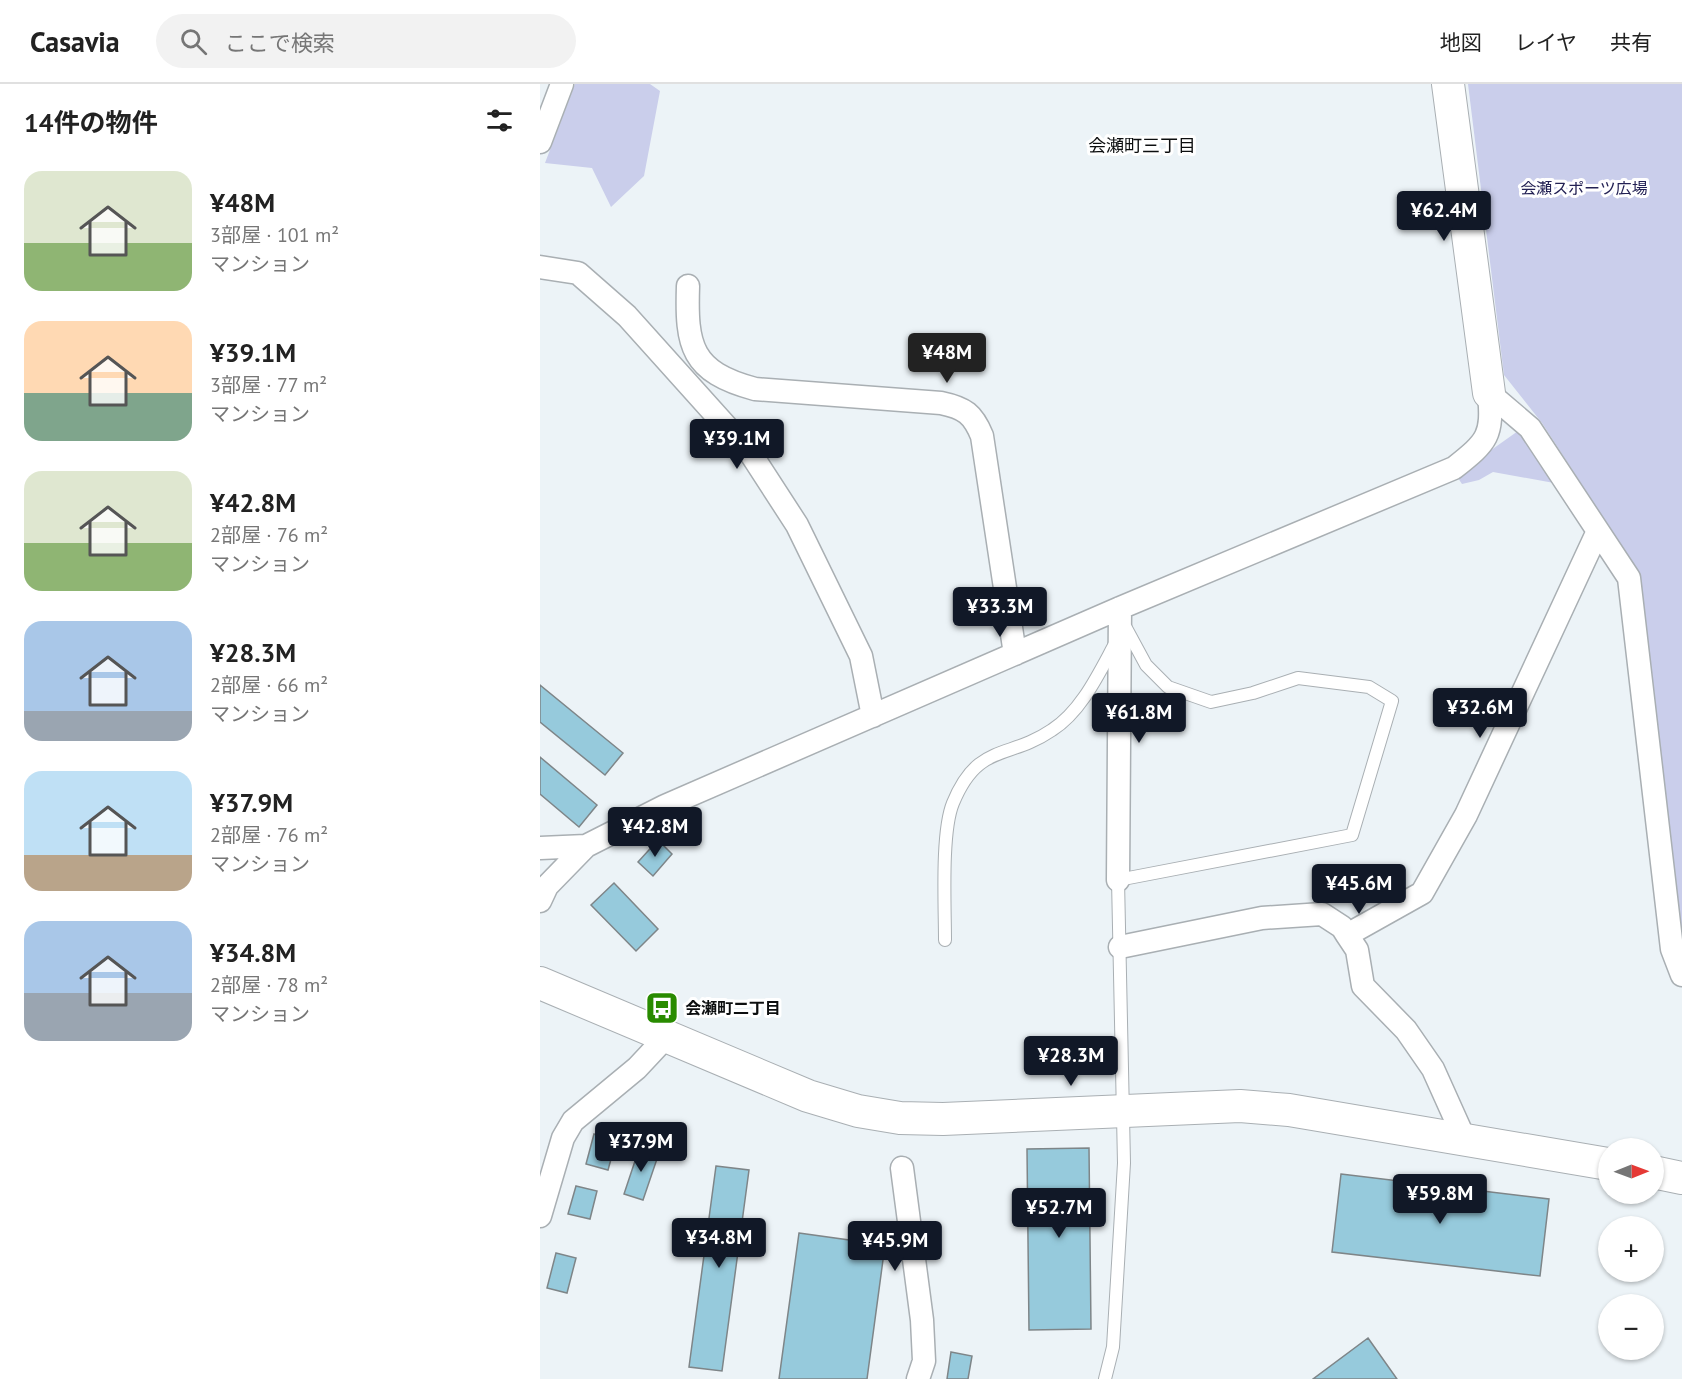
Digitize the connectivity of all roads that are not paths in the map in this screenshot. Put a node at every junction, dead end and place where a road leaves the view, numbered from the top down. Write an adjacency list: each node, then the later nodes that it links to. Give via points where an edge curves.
1 (562, 84): 3 (street)
2 (1448, 84): 6 (street)
3 (540, 142)
4 (540, 267): 11 (street, via 578,273 627,316 751,454 796,525 861,656)
5 (688, 286): 10 (street, via 687,328 694,351 704,363 735,383 755,389 942,403 971,414 982,436)
6 (1489, 393): 7 (street, via 1530,428); 8 (street, via 1492,425 1485,441 1454,468)
7 (1598, 531): 16 (street, via 1466,815 1422,893); 19 (street, via 1629,578 1672,949)
8 (1120, 608): 9 (street); 10 (street); 14 (lane, via 1129,639 1146,665 1168,687 1211,702 1298,678 1369,687 1392,701 1352,835)
9 (1120, 635): 14 (street); 17 (lane, via 1087,694 1053,730 979,762 967,776 952,805 946,853)
10 (1016, 654): 11 (street)
11 (873, 716): 12 (street, via 665,806)
12 (586, 846): 13 (street); 15 (street, via 548,885)
13 (540, 848)
14 (1118, 880): 18 (lane)
15 (540, 901)
16 (1347, 935): 18 (street, via 1322,914 1274,917); 23 (street, via 1357,950 1363,986 1406,1030 1432,1069)
17 (945, 940)
18 (1120, 947): 22 (lane)
19 (1682, 975)
20 (540, 983): 21 (street)
21 (666, 1037): 22 (street, via 808,1096 900,1118); 28 (street, via 637,1068 573,1121 563,1138)
22 (1125, 1110): 23 (street, via 1240,1106 1289,1110); 30 (lane, via 1113,1347)
23 (1464, 1138): 24 (street)
24 (1598, 1162)
25 (902, 1168): 29 (street, via 922,1320 924,1361)
26 (1664, 1174): 27 (street)
27 (1682, 1178)
28 (540, 1216)
29 (918, 1379)
30 (1106, 1379)

